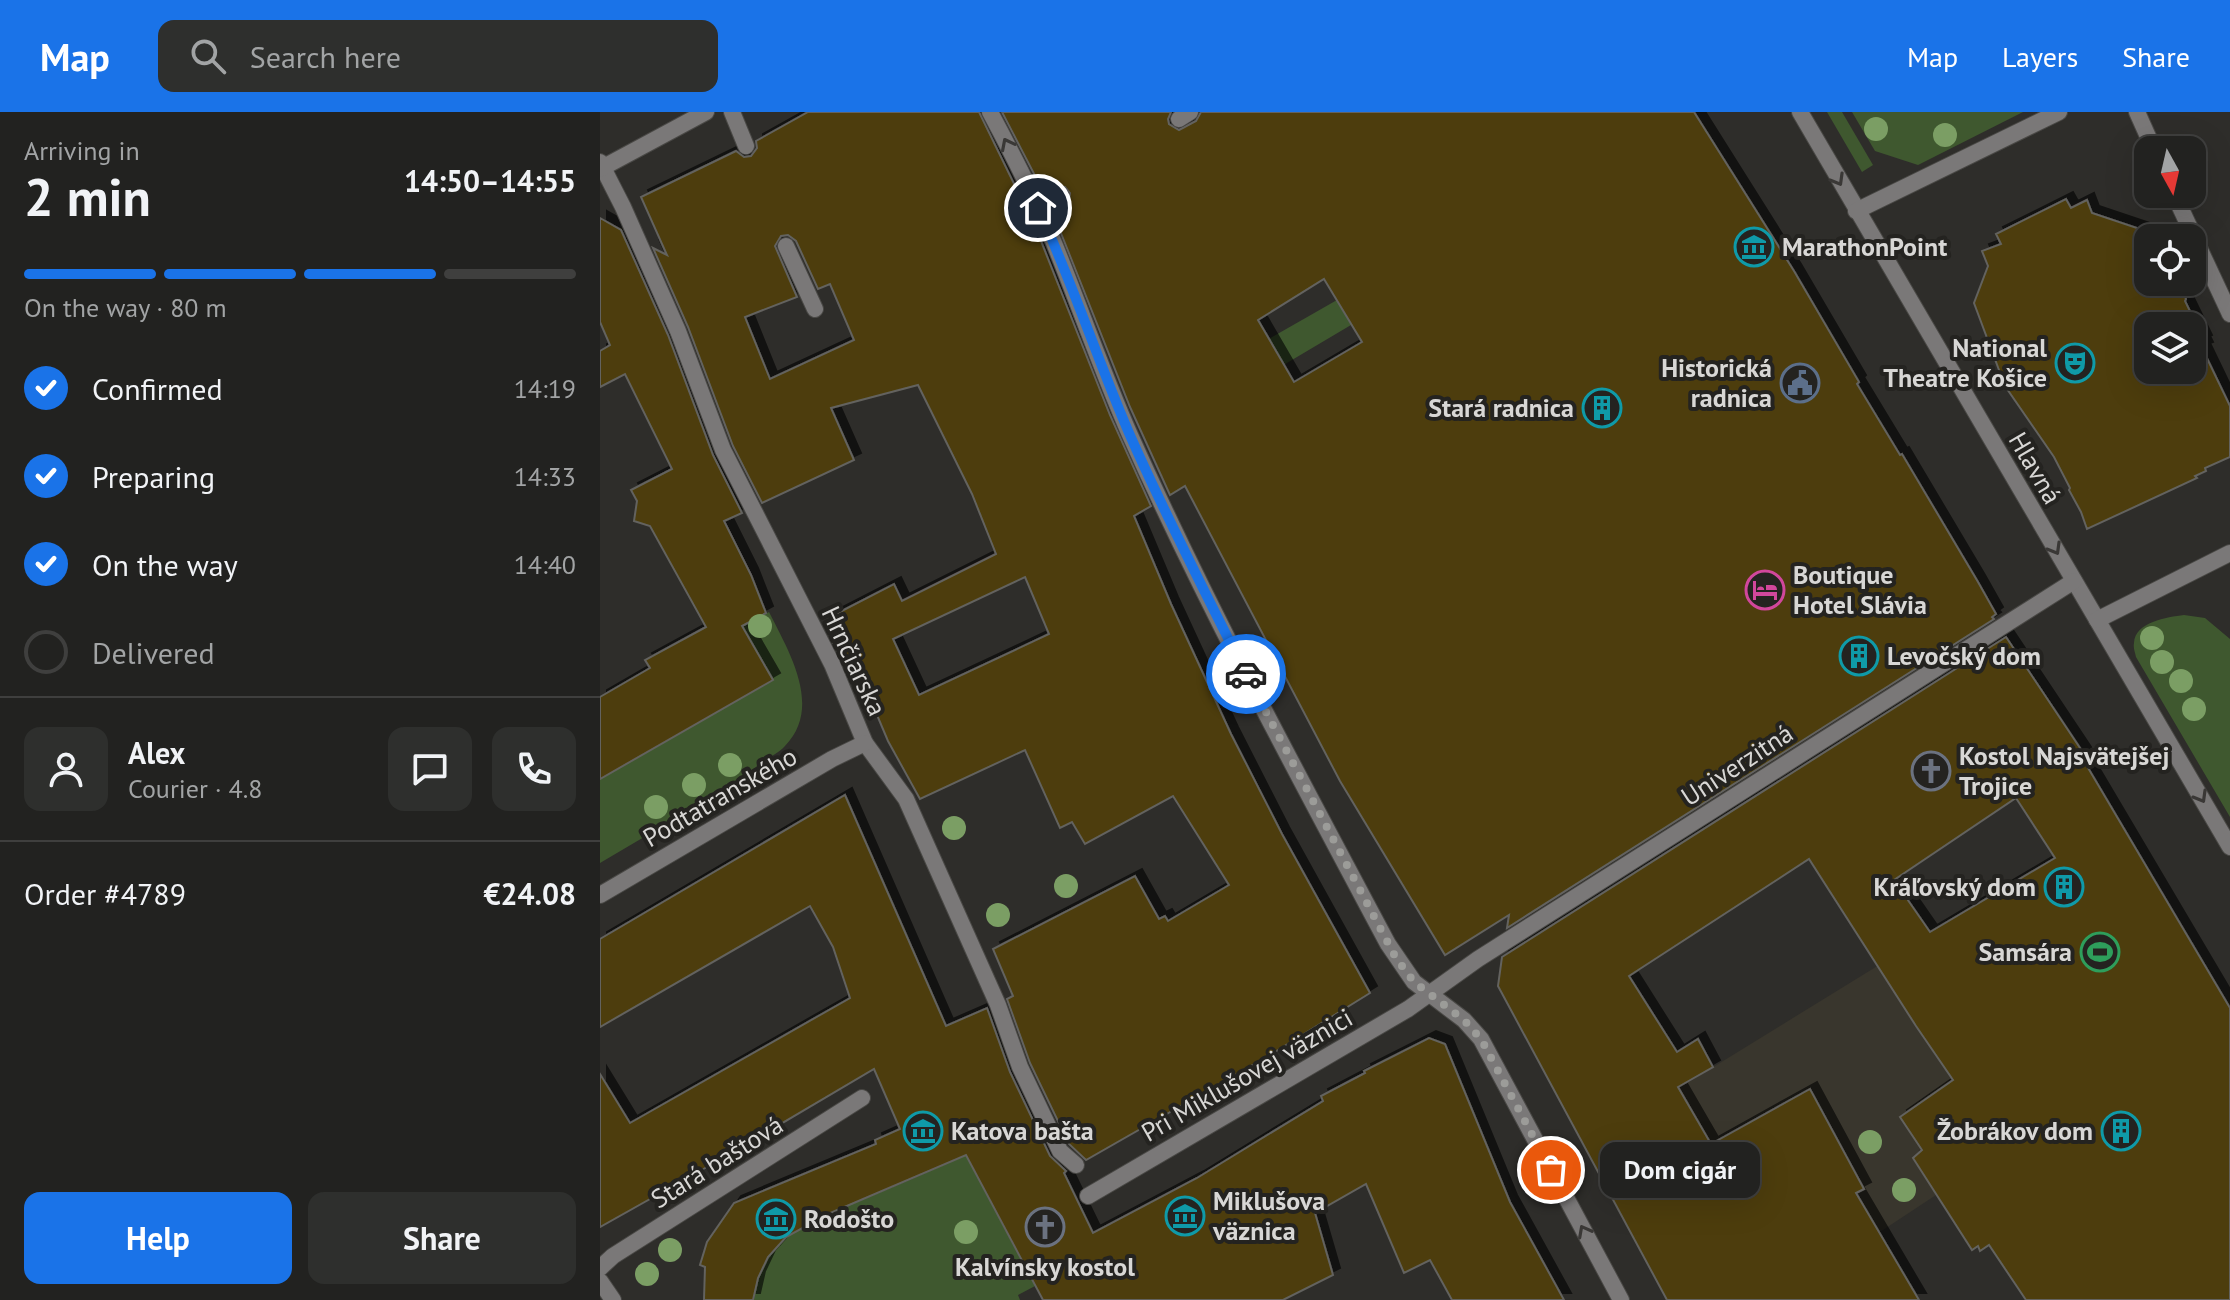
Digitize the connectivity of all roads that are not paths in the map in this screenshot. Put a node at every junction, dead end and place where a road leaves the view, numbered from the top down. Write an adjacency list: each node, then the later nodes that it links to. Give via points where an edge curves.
1 (706, 112): 9 (street)
2 (732, 112): 8 (street)
3 (990, 112): 11 (street, one-way to 3)
4 (1800, 112): 13 (street, Hlavná, one-way to 13)
5 (2059, 112): 13 (street)
6 (2137, 112): 7 (street)
7 (2148, 136)
8 (746, 146)
9 (601, 166): 20 (street, Hrnčiarska, via 678,331 723,450 832,664)
10 (1060, 197): 11 (street)
11 (1038, 208): 23 (street, via 1185,554 1388,944)
12 (2181, 208): 16 (street)
13 (1856, 211): 18 (street, Hlavná, one-way to 18)
14 (786, 246): 15 (street)
15 (815, 309)
16 (2230, 314)
17 (2230, 553): 19 (street)
18 (2074, 581): 19 (street, Hlavná); 23 (street, Univerzitná)
19 (2097, 620): 21 (street, Hlavná, one-way to 21)
20 (865, 743): 22 (street, Podtatranského); 25 (street, Hrnčiarska, via 906,799 998,1005 1020,1067 1060,1151)
21 (2230, 847)
22 (600, 895)
23 (1429, 994): 26 (street, Pri Miklušovej väznici); 30 (street, one-way to 23, via 1481,1039)
24 (862, 1098): 27 (street, Stará baštová)
25 (1076, 1165)
26 (1088, 1196)
27 (600, 1268)
28 (600, 1281): 29 (street)
29 (613, 1300)
30 (1621, 1300)

